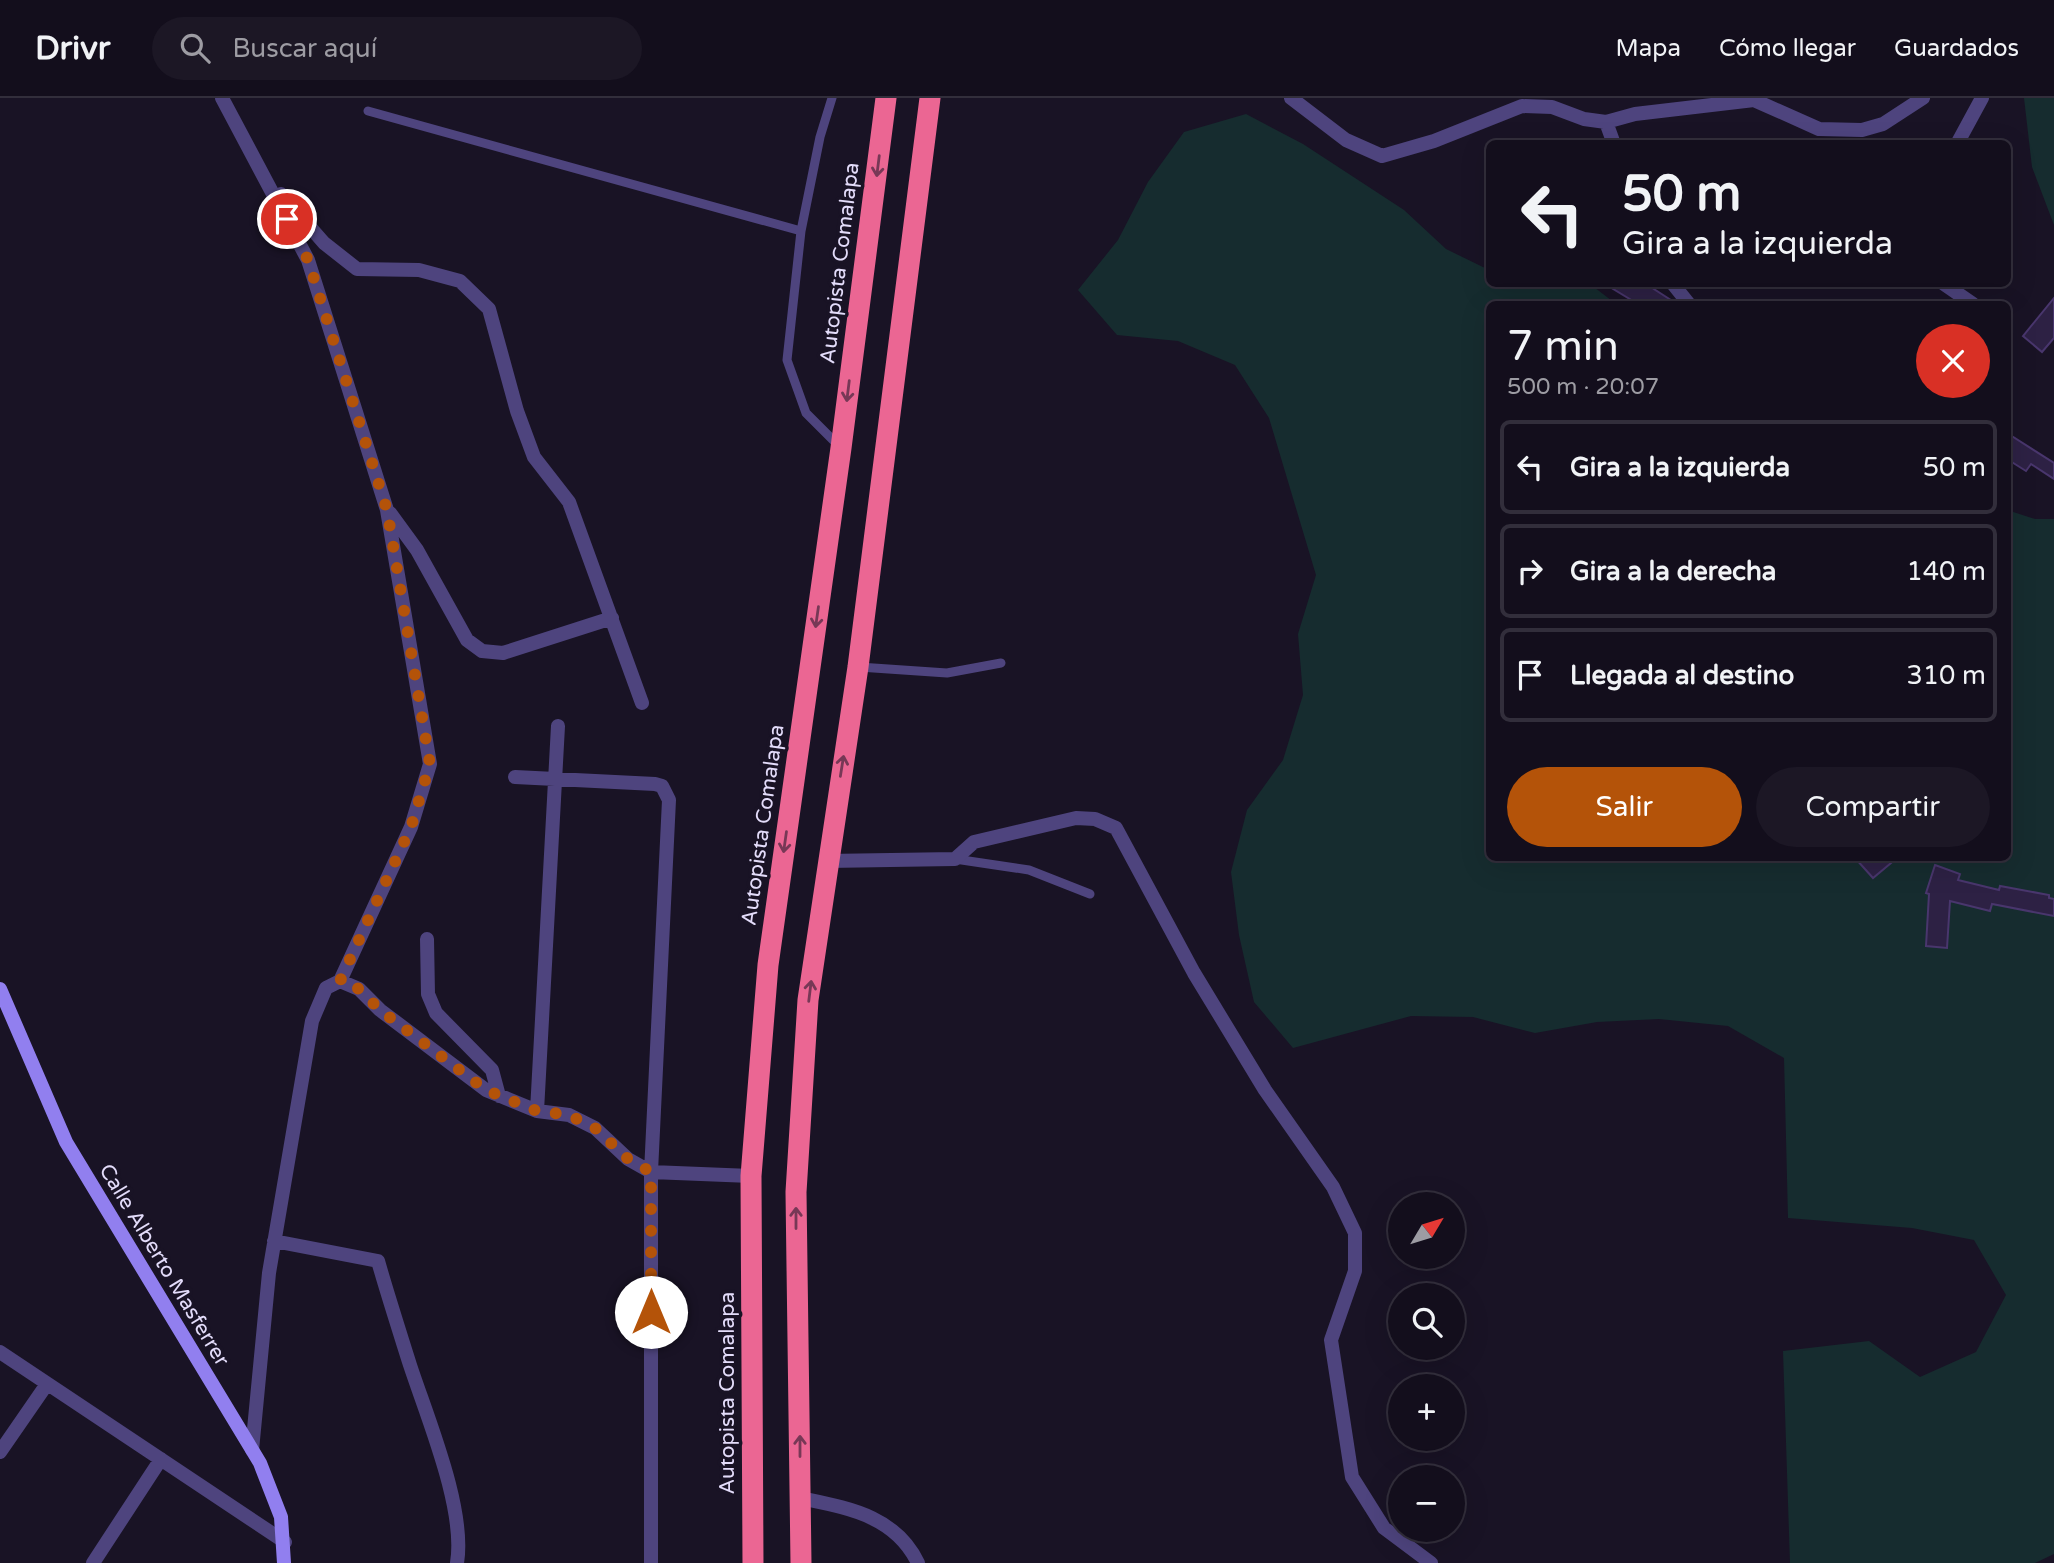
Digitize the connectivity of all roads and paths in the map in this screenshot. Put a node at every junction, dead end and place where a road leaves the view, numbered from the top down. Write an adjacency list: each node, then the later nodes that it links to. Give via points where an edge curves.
1 (222, 98): 12 (street)
2 (832, 98): 13 (lane)
3 (886, 98): 18 (highway, Autopista Comalapa, one-way to 18)
4 (930, 98): 22 (highway)
5 (1291, 98): 9 (street, via 1346,140 1382,156 1522,106 1552,107)
6 (1923, 98): 9 (street, via 1883,124 1862,130 1819,129 1754,100 1635,114)
7 (1982, 98): 11 (street)
8 (368, 111): 13 (lane)
9 (1606, 122): 10 (street)
10 (1613, 140)
11 (1959, 140)
12 (266, 178): 19 (street, via 308,260); 20 (street, via 324,243 358,269 419,270 460,281 489,309 534,457 569,502)
13 (801, 231): 18 (lane, via 787,360 806,413)
14 (1675, 287): 16 (street)
15 (1948, 287): 17 (street)
16 (1687, 301)
17 (1969, 301)
18 (841, 448): 36 (highway, Autopista Comalapa, one-way to 36, via 768,965)
19 (387, 510): 20 (street, via 417,550 467,640 482,651 503,653); 31 (street, via 430,764 411,827)
20 (612, 618): 23 (street)
21 (1001, 663): 22 (lane, via 947,673)
22 (858, 667): 28 (highway, one-way to 22)
23 (642, 703)
24 (558, 726): 26 (street)
25 (514, 777): 26 (street)
26 (554, 780): 34 (street); 35 (street, via 662,786 669,800)
27 (955, 859): 28 (street); 29 (lane, via 1029,870); 52 (street, via 974,842 1076,818 1095,819 1115,828 1194,973 1265,1090 1332,1187 1355,1233 1355,1272 1331,1340 1352,1477 1384,1528)
28 (827, 861): 43 (highway, one-way to 28, via 796,1192 808,1000)
29 (1090, 894)
30 (427, 939): 33 (street, via 428,994 436,1013 492,1070)
31 (340, 981): 33 (street, via 359,989 466,1076); 37 (street, via 326,988 312,1021)
32 (0, 989): 40 (main road, Calle Alberto Masferrer, via 66,1142)
33 (499, 1096): 34 (street)
34 (537, 1111): 35 (street, via 569,1115 595,1128 628,1159)
35 (651, 1172): 36 (street); 48 (street)
36 (751, 1175): 49 (highway, Autopista Comalapa)
37 (274, 1241): 40 (street); 47 (street, via 378,1261 452,1504 460,1546)
38 (0, 1352): 39 (street)
39 (47, 1384): 41 (street); 42 (street)
40 (252, 1450): 44 (main road, Calle Alberto Masferrer, via 276,1500)
41 (0, 1452)
42 (161, 1459): 44 (street); 45 (street)
43 (800, 1498): 50 (highway); 51 (street, via 863,1511 889,1526)
44 (285, 1542): 46 (main road, Calle Alberto Masferrer)
45 (93, 1563)
46 (284, 1563)
47 (457, 1563)
48 (651, 1563)
49 (753, 1563)
50 (801, 1563)
51 (918, 1563)
52 (1431, 1563)

